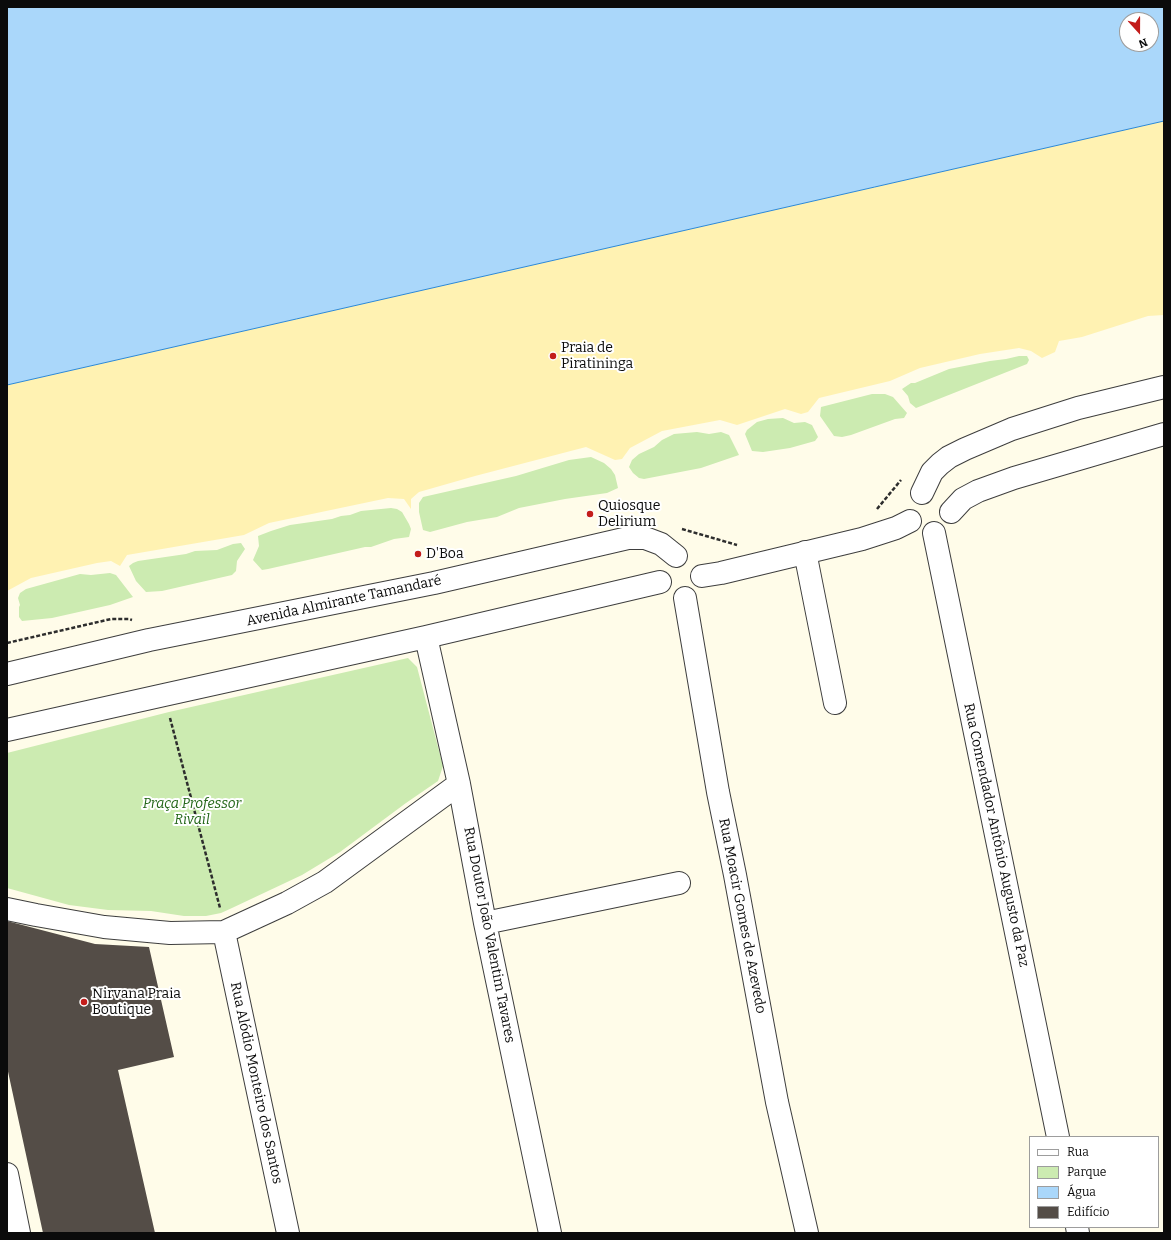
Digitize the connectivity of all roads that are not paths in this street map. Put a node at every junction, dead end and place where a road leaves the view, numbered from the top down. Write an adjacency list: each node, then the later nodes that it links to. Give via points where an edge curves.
1 (1164, 387): 3 (street, via 1078,408 1012,429 965,449 949,457 932,472)
2 (1164, 434): 4 (street, via 1063,462 978,491 963,499)
3 (922, 493): 4 (street, via 928,491 942,495 947,500); 5 (street, via 909,506)
4 (951, 512): 6 (street, via 946,526)
5 (910, 521): 6 (street, via 922,532); 7 (street, via 896,528)
6 (934, 533): 21 (street, Rua Comendador Antônio Augusto da Paz)
7 (805, 552): 9 (street, via 721,574); 14 (street)
8 (676, 556): 9 (street, via 694,560); 10 (street, via 670,558 661,569); 13 (street, Avenida Almirante Tamandaré, via 661,544 645,538 628,538 434,583 149,640)
9 (702, 576): 11 (street, via 699,588)
10 (660, 582): 11 (street, via 666,593); 12 (street)
11 (685, 598): 26 (street, Rua Moacir Gomes de Azevedo, via 718,792 777,1102)
12 (426, 637): 15 (street); 16 (street, Rua Doutor João Valentim Tavares)
13 (7, 674)
14 (835, 703)
15 (7, 730)
16 (459, 784): 19 (street, Rua Doutor João Valentim Tavares); 20 (street, via 325,882 287,904)
17 (679, 884): 19 (street)
18 (7, 908): 20 (street, via 104,927 170,933)
19 (485, 923): 25 (street, Rua Doutor João Valentim Tavares)
20 (224, 932): 24 (street, Rua Alódio Monteiro dos Santos)
21 (1058, 1136)
22 (7, 1174): 23 (street)
23 (19, 1233)
24 (288, 1233)
25 (550, 1233)
26 (806, 1233)

